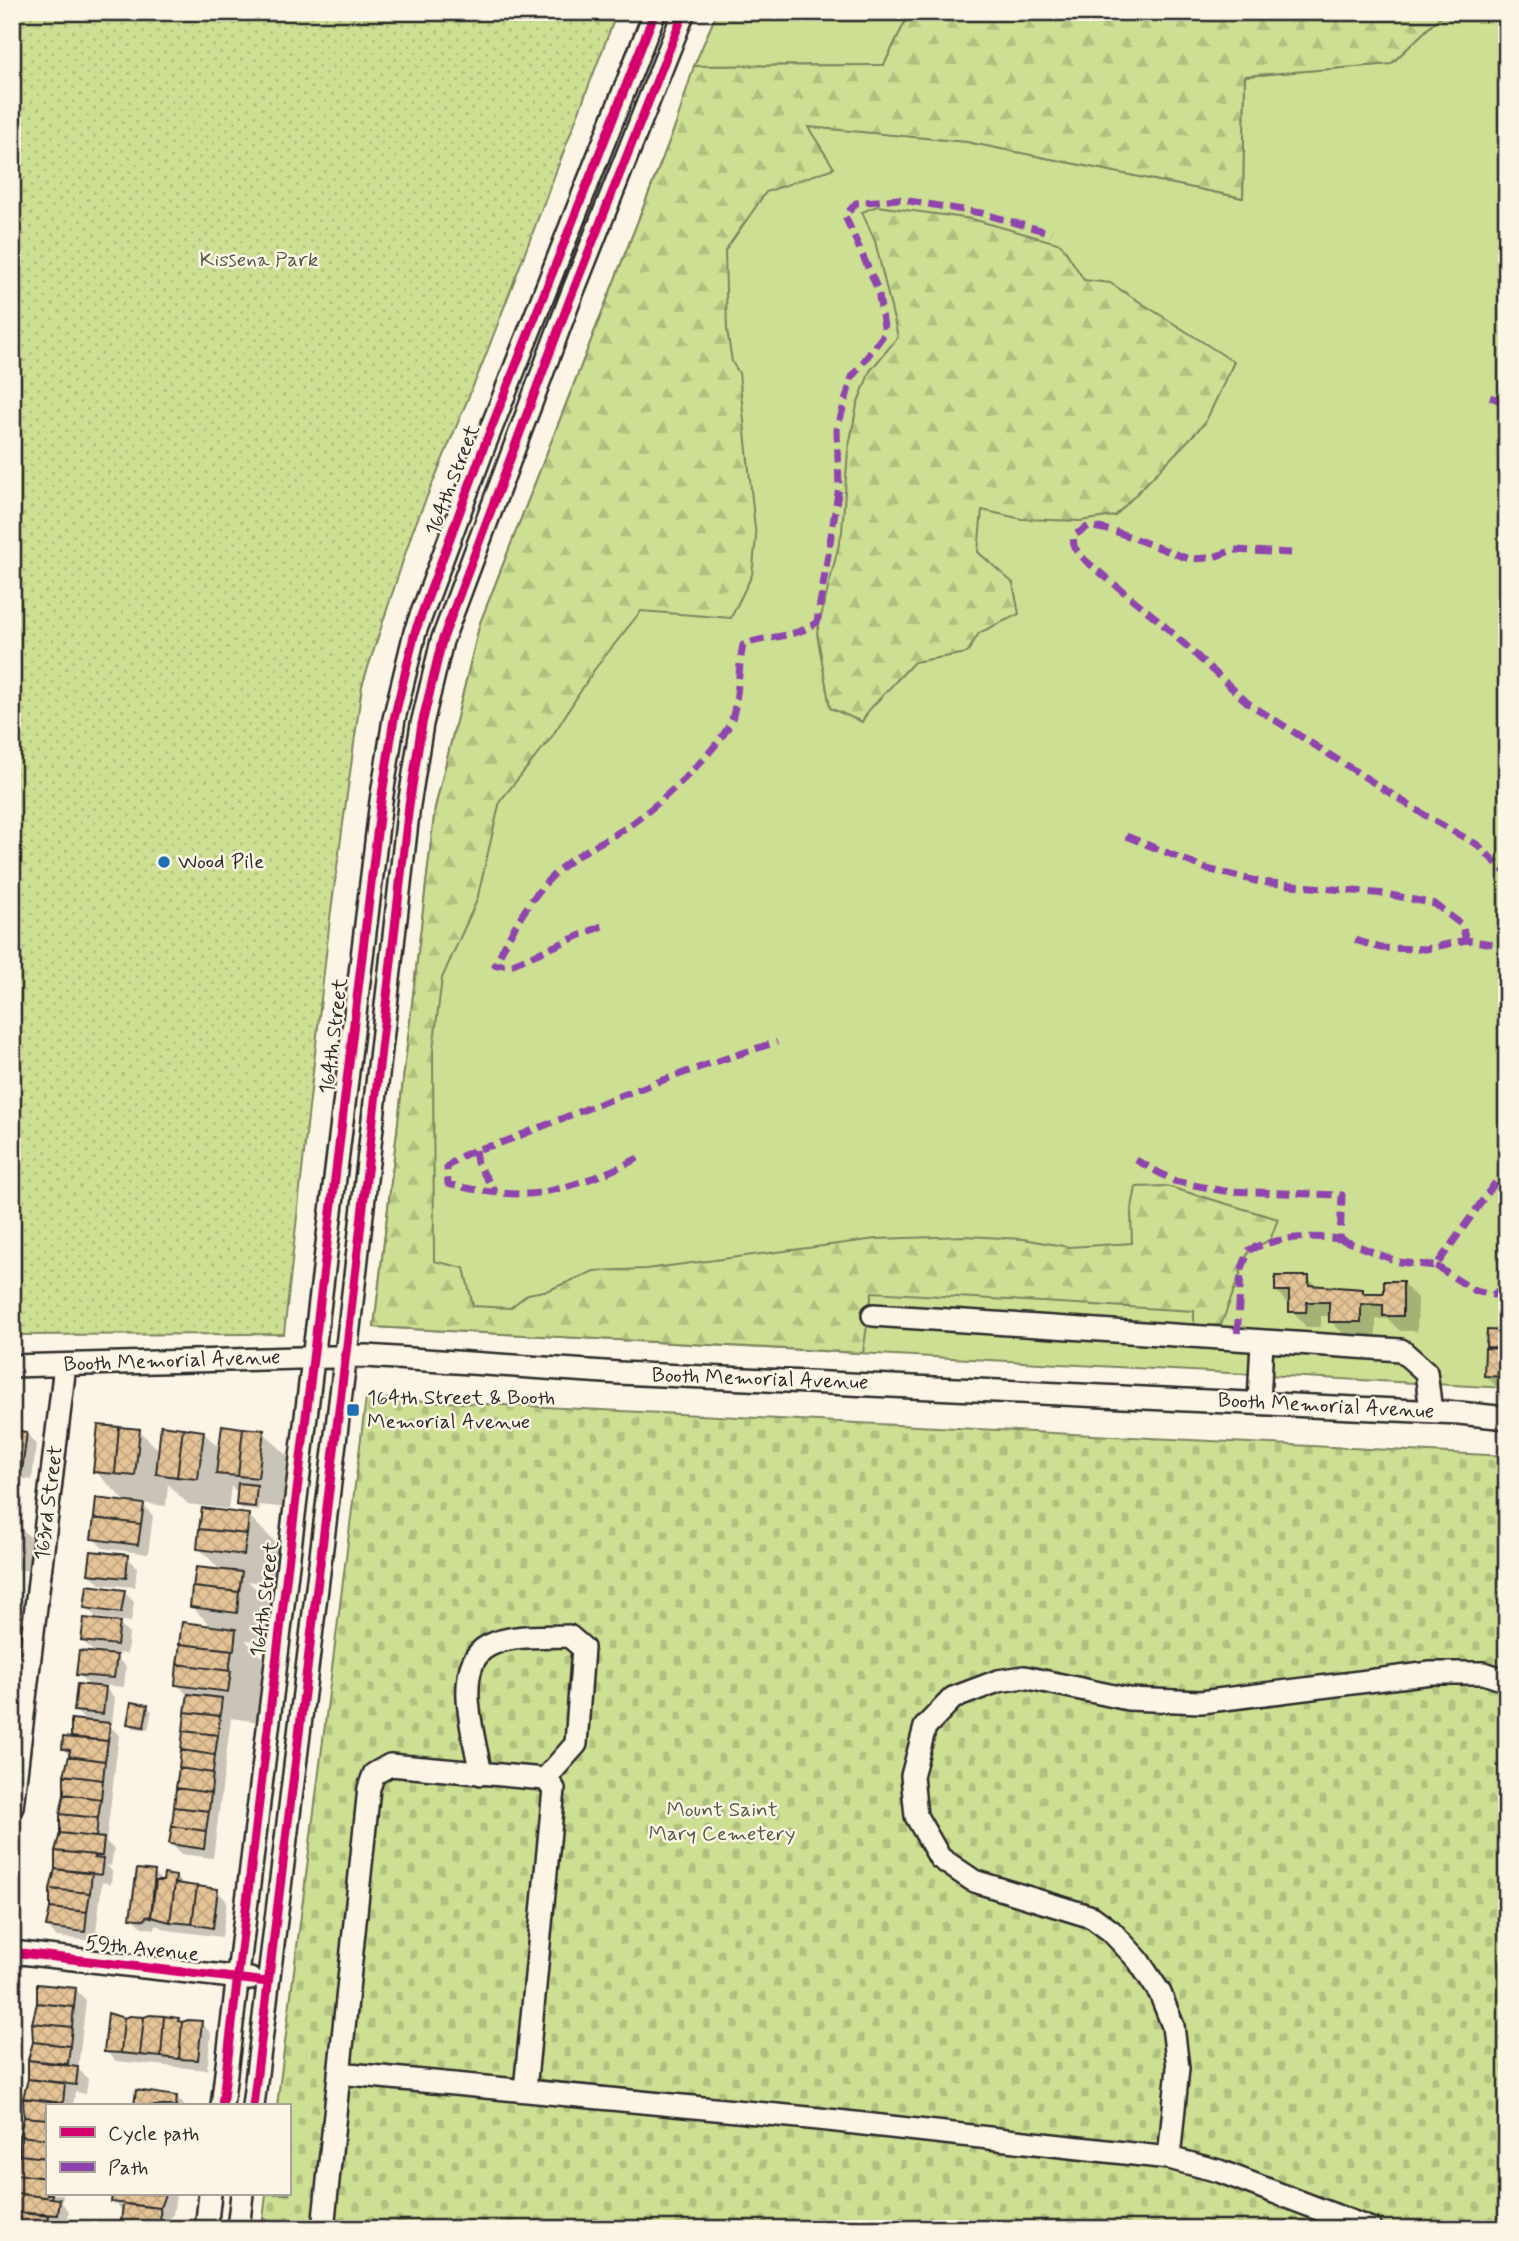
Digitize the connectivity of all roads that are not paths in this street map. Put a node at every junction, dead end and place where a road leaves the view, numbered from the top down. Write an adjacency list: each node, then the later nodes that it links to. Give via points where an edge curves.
1 (655, 12): 5 (street, 164th Street, via 415,632 381,801)
2 (684, 12): 6 (street, via 442,640 408,805)
3 (873, 1315): 4 (street)
4 (1262, 1341): 9 (street); 10 (street, via 1401,1350 1426,1371)
5 (312, 1356): 6 (street, Booth Memorial Avenue); 7 (street, Booth Memorial Avenue); 17 (street, 164th Street)
6 (345, 1356): 9 (street, Booth Memorial Avenue); 18 (street)
7 (65, 1365): 8 (street, Booth Memorial Avenue); 15 (street, 163rd Street)
8 (12, 1366)
9 (1259, 1403): 10 (street, Booth Memorial Avenue)
10 (1431, 1411): 11 (street, Booth Memorial Avenue)
11 (1507, 1418)
12 (1507, 1681): 23 (street, via 1484,1673 1431,1673 1172,1703 1024,1678 998,1681 953,1698 925,1727 912,1776 916,1816 940,1858 974,1881 1092,1917 1138,1960 1160,1993 1173,2026 1178,2068)
13 (481, 1774): 14 (street); 14 (street, via 467,1689 470,1666 477,1655 490,1645 569,1636 583,1648 576,1744); 19 (street, via 390,1765 374,1774)
14 (545, 1779): 20 (street, via 554,1789)
15 (12, 1807)
16 (12, 1952): 17 (street, 59th Avenue)
17 (238, 1978): 18 (street, 59th Avenue); 21 (street, 164th Street)
18 (268, 1982): 22 (street)
19 (339, 2073): 20 (street); 28 (street)
20 (525, 2090): 23 (street)
21 (222, 2104)
22 (253, 2104)
23 (1169, 2158): 29 (street, via 1219,2171)
24 (210, 2196): 26 (street)
25 (242, 2196): 27 (street)
26 (206, 2229)
27 (238, 2229)
28 (323, 2229)
29 (1371, 2229)

